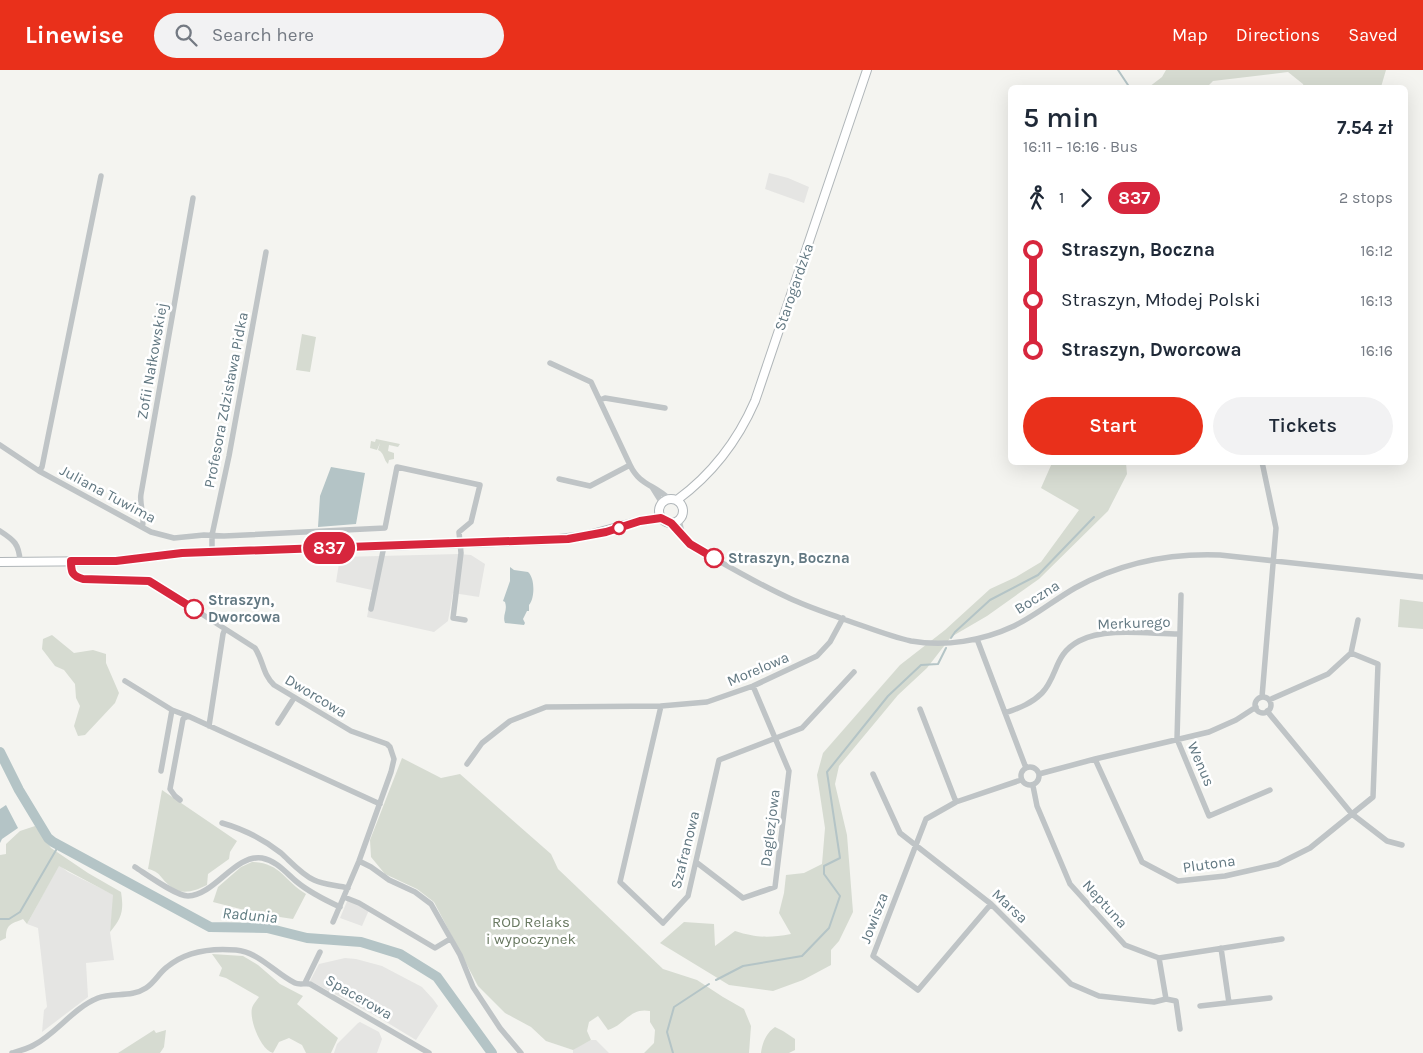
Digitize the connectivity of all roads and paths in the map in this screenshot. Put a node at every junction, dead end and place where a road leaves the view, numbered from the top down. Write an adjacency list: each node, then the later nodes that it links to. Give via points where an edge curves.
1 (867, 70): 13 (main road, Starogardzka, via 748,419 724,453)
2 (101, 176): 11 (street)
3 (193, 198): 17 (street, Zofii Nałkowskiej, via 140,494)
4 (266, 252): 19 (street, Profesora Zdzisława Pidka)
5 (550, 363): 6 (street, via 591,382)
6 (600, 400): 7 (street, via 605,398); 9 (street)
7 (665, 408)
8 (0, 445): 11 (street, Juliana Tuwima)
9 (630, 465): 12 (street, via 590,486); 14 (street, via 640,480 661,491)
10 (1263, 465): 26 (street, via 1276,528)
11 (39, 471): 17 (street, Juliana Tuwima)
12 (559, 479)
13 (680, 503): 14 (main road); 15 (main road, Starogardzka, via 683,514)
14 (663, 508): 16 (main road); 21 (main road, via 640,521 568,539)
15 (679, 520): 16 (main road); 20 (street)
16 (671, 523): 20 (street, Boczna)
17 (142, 527): 19 (street, Juliana Tuwima, via 169,538)
18 (0, 531): 24 (street, via 18,546)
19 (212, 535): 21 (street, Juliana Tuwima, via 385,528 397,467 480,485 472,519 459,532); 23 (street, Profesora Zdzisława Pidka)
20 (683, 537): 31 (street, Boczna, via 703,552 768,588)
21 (460, 543): 22 (main road); 32 (street, via 453,618)
22 (383, 545): 23 (main road); 30 (street)
23 (212, 552): 25 (main road, via 116,561)
24 (20, 561): 25 (main road); 27 (main road)
25 (71, 561): 34 (street, Dworcowa, via 71,572 83,579 141,580 155,584)
26 (1274, 561): 28 (street, Boczna); 36 (street, Boczna, via 1197,554 1129,565 1074,589 1014,626); 41 (street)
27 (0, 562)
28 (1423, 577)
29 (1181, 595): 35 (street, Wenus)
30 (371, 608)
31 (843, 618): 36 (street, Boczna, via 911,641 950,643); 40 (street, Morelowa, via 830,642 817,656)
32 (465, 620)
33 (1358, 620): 37 (street)
34 (225, 629): 42 (street, Dworcowa, via 255,648 268,678); 52 (street)
35 (1179, 634): 49 (street, Merkurego, via 1096,634 1078,641 1058,662 1043,692 1027,705); 54 (street, Wenus)
36 (977, 639): 49 (street)
37 (1351, 653): 43 (street, via 1328,674); 67 (street, Plutona, via 1378,664 1373,797)
38 (854, 672): 53 (street, Szafranowa, via 802,728)
39 (125, 682): 47 (street)
40 (753, 686): 44 (street, Morelowa, via 707,702); 53 (street, Daglezjowa)
41 (1262, 697): 43 (street); 45 (street, via 1257,700)
42 (294, 698): 51 (street); 66 (street, Dworcowa, via 350,731 390,747 394,759)
43 (1269, 700): 48 (street, via 1271,705)
44 (661, 706): 56 (street, Morelowa, via 546,707 510,721 482,743); 72 (street, Szafranowa, via 620,882 663,923 688,896)
45 (1256, 707): 48 (street, via 1260,712); 54 (street, via 1209,732)
46 (920, 709): 65 (street)
47 (172, 710): 50 (street); 58 (street)
48 (1267, 711): 67 (street)
49 (1005, 713): 57 (street)
50 (188, 716): 52 (street); 64 (street, via 183,720 170,789)
51 (278, 723)
52 (209, 726): 66 (street)
53 (775, 738): 72 (street, Szafranowa, via 719,760); 72 (street, Daglezjowa, via 789,771 775,887 743,898)
54 (1177, 739): 55 (street); 63 (street, Wenus, via 1209,816)
55 (1095, 759): 60 (street); 67 (street, Plutona, via 1142,862 1178,881 1225,876 1278,864 1310,848)
56 (467, 764)
57 (1026, 768): 60 (street, via 1034,768); 61 (street, via 1021,773)
58 (161, 771)
59 (873, 774): 69 (street, Marsa, via 900,833)
60 (1039, 774): 62 (street)
61 (1021, 780): 62 (street); 65 (street, Jowisza)
62 (1033, 786): 83 (street, Neptuna, via 1037,806 1070,884 1125,945)
63 (1270, 790)
64 (180, 800)
65 (956, 802): 69 (street, Jowisza, via 926,819)
66 (380, 804): 71 (street, Dworcowa)
67 (1352, 814): 70 (street, via 1387,841)
68 (222, 823): 74 (street, via 234,826 280,852 306,876)
69 (915, 845): 76 (street, Marsa); 76 (street, Jowisza, via 873,956 880,962 918,990)
70 (1402, 845)
71 (359, 862): 74 (street, Dworcowa); 79 (street, via 423,898 435,910)
72 (696, 862)
73 (135, 867): 77 (street, via 187,896 199,893 243,862 261,858 281,866 302,886)
74 (348, 888): 75 (street, Dworcowa)
75 (344, 898): 77 (street, Dworcowa); 79 (street, via 359,903 435,948)
76 (991, 904): 86 (street, Marsa, via 1071,984 1099,996 1154,1002)
77 (340, 907): 78 (street, Dworcowa)
78 (333, 922)
79 (450, 939): 92 (street, via 473,987)
80 (1282, 939): 81 (street)
81 (1221, 948): 83 (street); 87 (street)
82 (320, 952): 84 (street)
83 (1159, 958): 86 (street)
84 (305, 983): 90 (street, Spacerowa, via 297,984 250,953 215,950 195,953 168,966 145,989 128,995 95,999 35,1045); 91 (street, Spacerowa)
85 (1270, 998): 87 (street)
86 (1166, 1000): 89 (street, via 1176,1000)
87 (1229, 1003): 88 (street)
88 (1200, 1006)
89 (1180, 1029)
90 (12, 1053)
91 (429, 1053)
92 (521, 1053)

